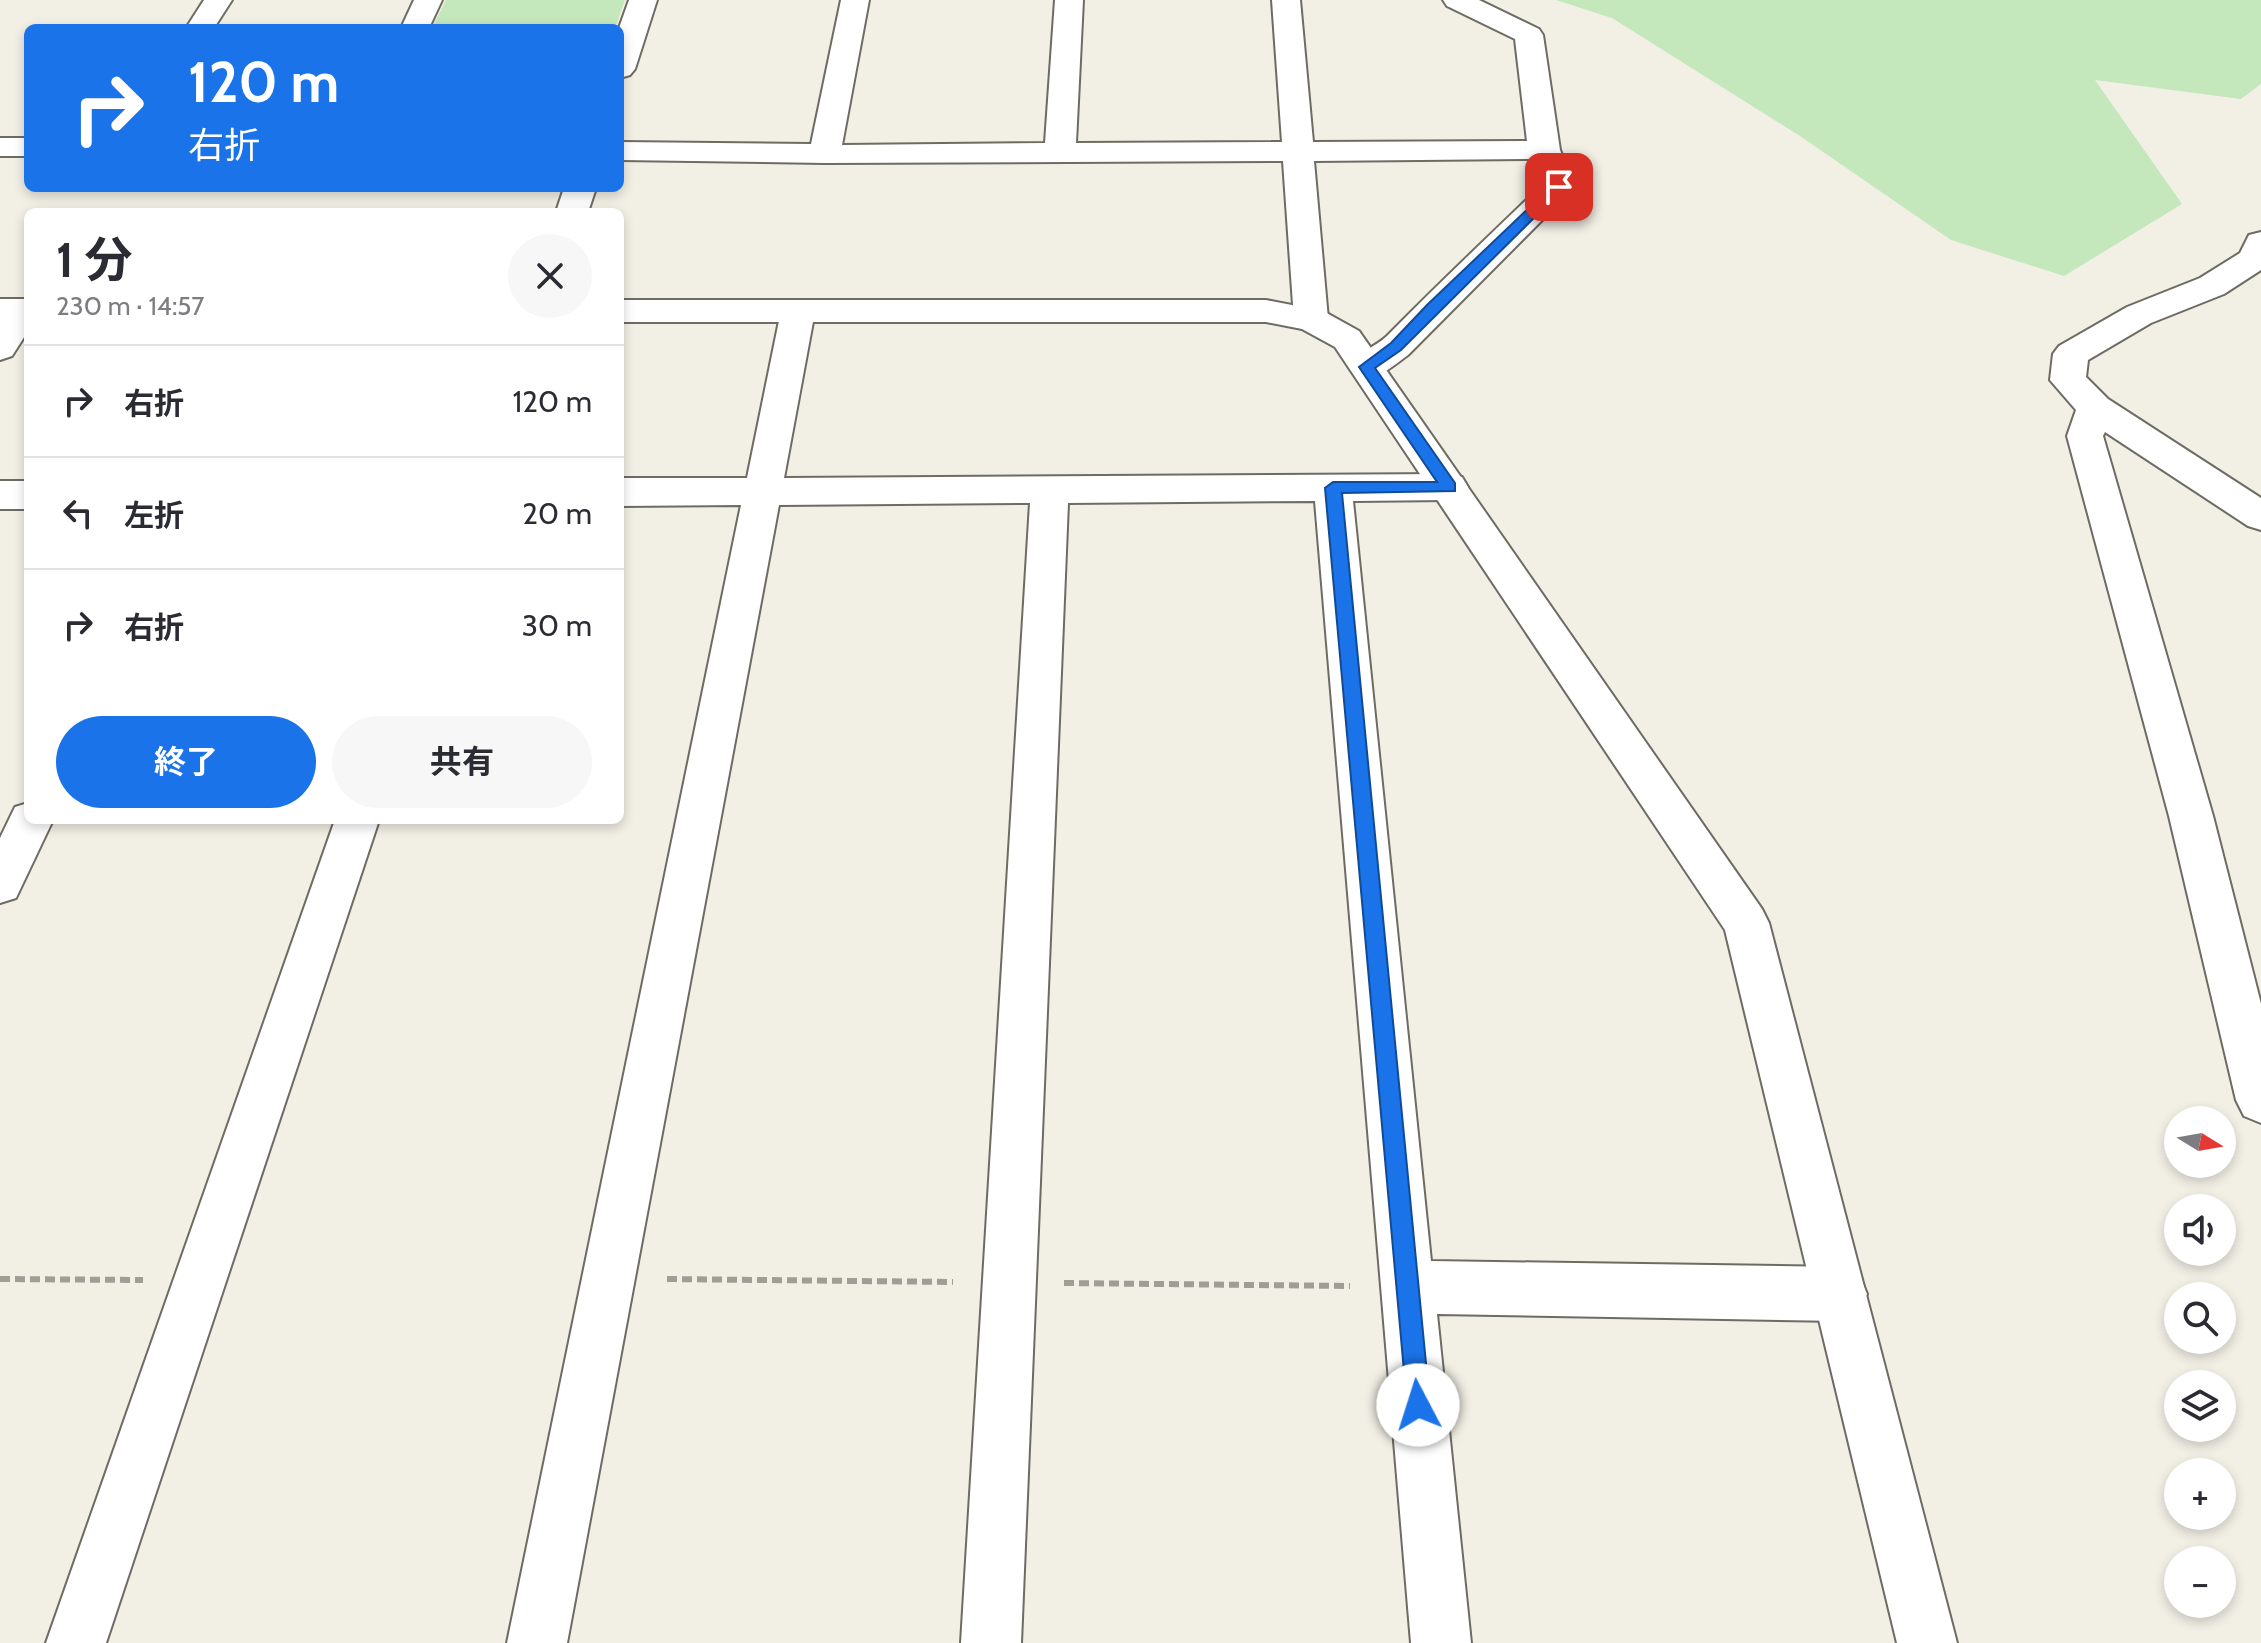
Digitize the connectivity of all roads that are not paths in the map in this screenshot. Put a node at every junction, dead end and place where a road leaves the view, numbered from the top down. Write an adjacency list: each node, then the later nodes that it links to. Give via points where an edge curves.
1 (218, 0): 8 (street)
2 (428, 0): 9 (street)
3 (643, 0): 10 (street)
4 (855, 0): 16 (street)
5 (1069, 0): 17 (street)
6 (1286, 0): 15 (street)
7 (1457, 0): 13 (street, via 1529,35)
8 (203, 24)
9 (417, 24)
10 (624, 57)
11 (0, 147): 12 (street)
12 (24, 147)
13 (1544, 150): 15 (street); 24 (street, via 1559,187 1396,347)
14 (624, 151): 16 (street)
15 (1300, 153): 17 (street); 22 (street)
16 (825, 154): 17 (street)
17 (1060, 154)
18 (2261, 242): 25 (street, via 2255,259 2212,286 2139,315 2071,354 2068,380)
19 (17, 310): 23 (street)
20 (624, 311): 21 (street)
21 (798, 311): 22 (street, via 1266,311); 29 (street)
22 (1311, 319): 24 (street, via 1347,339)
23 (0, 348)
24 (1367, 367): 26 (street)
25 (2095, 408): 33 (street); 37 (street, via 2085,436 2191,816)
26 (1449, 487): 27 (street); 39 (street, via 1746,923)
27 (1333, 488): 28 (street); 38 (street)
28 (1050, 489): 29 (street); 42 (street)
29 (763, 491): 30 (street); 41 (street)
30 (624, 492)
31 (0, 495): 32 (street)
32 (24, 495)
33 (2261, 516)
34 (29, 824): 36 (street)
35 (356, 824): 40 (street)
36 (0, 884)
37 (2261, 1100)
38 (1407, 1287): 39 (street); 43 (street)
39 (1840, 1294): 44 (street)
40 (76, 1643)
41 (537, 1643)
42 (991, 1643)
43 (1441, 1643)
44 (1927, 1643)

